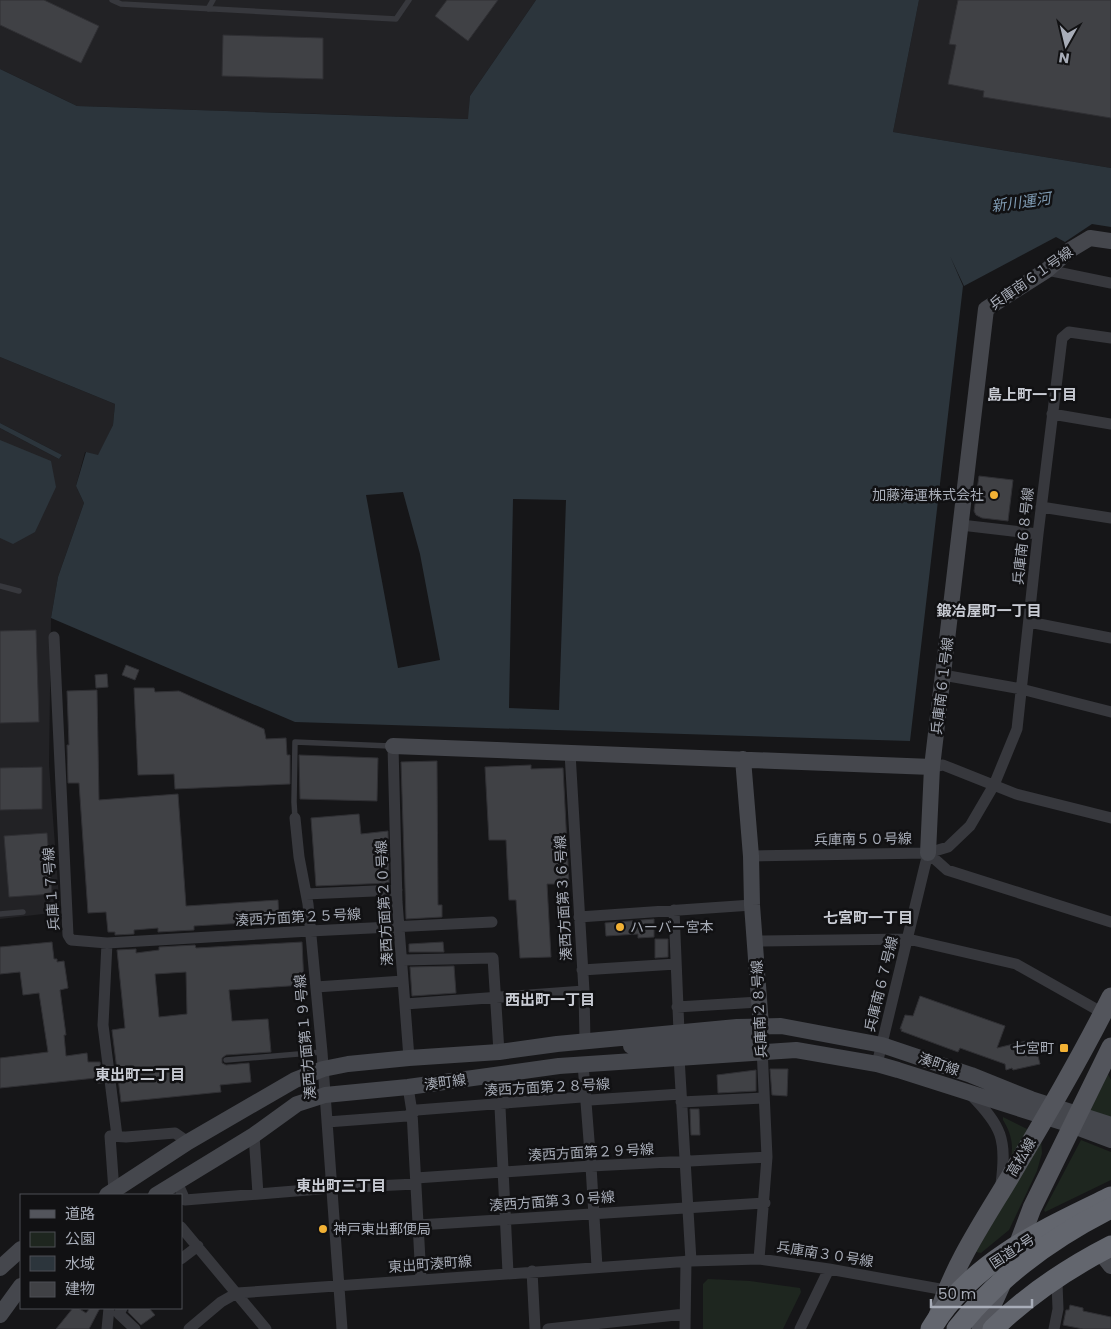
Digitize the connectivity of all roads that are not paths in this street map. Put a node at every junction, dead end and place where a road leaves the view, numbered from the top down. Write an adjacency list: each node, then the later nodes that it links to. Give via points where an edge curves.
1 (112, 0): 4 (lane, via 121,4)
2 (212, 0): 4 (lane)
3 (409, 0): 4 (lane, via 396,19)
4 (208, 9)
5 (1111, 241): 6 (street, 兵庫南６１号線, via 1090,238)
6 (1047, 270): 7 (street); 13 (street, 兵庫南６１号線, via 986,309)
7 (1111, 283)
8 (1111, 338): 9 (street, 兵庫南６８号線, via 1069,332 1062,338)
9 (1052, 414): 10 (street); 11 (street, 兵庫南６８号線)
10 (1111, 424)
11 (1041, 507): 12 (street); 14 (street, 兵庫南６８号線)
12 (1111, 518)
13 (961, 525): 14 (street); 20 (street, 兵庫南６１号線)
14 (1038, 534): 17 (street, 兵庫南６８号線)
15 (0, 586): 16 (lane)
16 (19, 591)
17 (1029, 622): 19 (street); 21 (street, 兵庫南６８号線)
18 (54, 637): 45 (street, 兵庫１７号線, via 68,935 71,940)
19 (1111, 638)
20 (943, 675): 21 (street); 26 (street, 兵庫南６１号線)
21 (1021, 689): 22 (street); 27 (street, 兵庫南６８号線, via 1017,729)
22 (1111, 712)
23 (393, 746): 24 (street); 28 (lane, 湊西方面第１９号線, via 295,742); 32 (street, 湊西方面第２０号線)
24 (570, 753): 25 (street); 38 (street, 湊西方面第３６号線)
25 (743, 760): 26 (street); 31 (street, 兵庫南２８号線)
26 (932, 767): 27 (street, via 943,766); 30 (street, 兵庫南６１号線)
27 (994, 785): 29 (street, via 1016,794); 30 (street, 兵庫南６８号線, via 970,826 948,847)
28 (295, 818): 33 (street, 湊西方面第１９号線)
29 (1111, 818)
30 (928, 853): 31 (street, 兵庫南５０号線); 40 (street, 兵庫南５０号線, via 947,870); 43 (street, 兵庫南６７号線)
31 (751, 856): 34 (street, 兵庫南２８号線)
32 (397, 890): 33 (street); 41 (street, 湊西方面第２０号線)
33 (306, 894): 42 (street, 湊西方面第１９号線)
34 (752, 905): 35 (street); 44 (street, 兵庫南２８号線)
35 (674, 910): 38 (street); 47 (street)
36 (23, 912): 37 (lane)
37 (0, 914)
38 (579, 917): 48 (street, 湊西方面第３６号線)
39 (492, 922): 41 (street, 湊西方面第２５号線)
40 (1111, 922)
41 (399, 927): 42 (street, 湊西方面第２５号線); 46 (street, 湊西方面第２０号線)
42 (310, 931): 45 (street, 湊西方面第２５号線); 50 (street, 湊西方面第１９号線)
43 (908, 939): 44 (street); 55 (street, via 1016,964); 61 (street, 兵庫南６７号線)
44 (755, 941): 53 (street, 兵庫南２８号線)
45 (107, 943): 86 (street, via 103,1026)
46 (402, 960): 49 (street, 湊西方面第２０号線); 52 (street, via 493,958)
47 (676, 964): 48 (street); 56 (street)
48 (582, 970): 51 (street, 湊西方面第３６号線)
49 (403, 981): 50 (street); 54 (street, 湊西方面第２０号線)
50 (316, 987): 63 (street, 湊西方面第１９号線)
51 (584, 991): 52 (street); 59 (street, 湊西方面第３６号線)
52 (495, 997): 54 (street); 64 (street)
53 (759, 1002): 56 (street); 57 (street, 兵庫南２８号線)
54 (405, 1004): 67 (street, 湊西方面第２０号線)
55 (1107, 1005): 80 (main road, 高松線)
56 (676, 1007): 58 (street)
57 (761, 1026): 58 (street, 湊町線); 60 (street, 湊町線, via 738,1033); 61 (street, 湊町線, via 800,1029); 65 (street, 兵庫南２８号線)
58 (679, 1032): 59 (street, 湊町線)
59 (585, 1042): 64 (street, 湊町線)
60 (623, 1045): 65 (street, 湊町線, via 667,1047 739,1040); 71 (street, 湊町線, via 490,1060 348,1071)
61 (882, 1045): 70 (street, 兵庫南６７号線); 80 (street, 湊町線, via 971,1075 1031,1099)
62 (1111, 1047): 82 (main road)
63 (322, 1052): 68 (lane); 71 (street, 湊西方面第１９号線)
64 (499, 1052): 67 (street, 湊町線)
65 (762, 1052): 66 (street, 湊町線); 70 (street, 湊町線, via 796,1050); 77 (street, 兵庫南２８号線)
66 (679, 1057): 69 (street, 湊町線); 76 (street)
67 (409, 1058): 71 (street, 湊町線)
68 (226, 1060)
69 (583, 1064): 72 (street, 湊町線); 78 (street)
70 (877, 1064): 74 (street, 湊町線)
71 (323, 1069): 75 (street, 湊西方面第１９号線); 88 (street, 湊町線, via 295,1080)
72 (500, 1074): 73 (street, 湊町線); 79 (street)
73 (408, 1087): 75 (street, 湊町線); 81 (street)
74 (969, 1093): 80 (street, 湊町線); 97 (street, via 1000,1130 1004,1147)
75 (324, 1095): 83 (street, 湊西方面第１９号線); 85 (street, 湊町線, via 297,1104)
76 (681, 1098): 77 (street, 湊西方面第２８号線); 78 (street, 湊西方面第２８号線); 90 (street)
77 (764, 1098): 89 (street, 兵庫南２８号線)
78 (586, 1099): 79 (street, 湊西方面第２８号線); 91 (street)
79 (501, 1103): 81 (street, 湊西方面第２８号線); 92 (street)
80 (1049, 1111): 82 (street, 湊町線); 97 (main road, 高松線)
81 (412, 1112): 83 (street, 湊西方面第２８号線, via 407,1116); 93 (street)
82 (1074, 1119): 84 (street, 湊町線); 87 (street, 湊町線); 110 (main road)
83 (327, 1122): 95 (street, 湊西方面第１９号線)
84 (1111, 1125)
85 (254, 1135): 94 (street, 湊町線); 100 (street)
86 (117, 1136): 88 (street, via 175,1133); 96 (street, via 110,1136)
87 (1111, 1140)
88 (188, 1142): 96 (street, 湊町線)
89 (767, 1158): 90 (street, 湊西方面第２９号線); 103 (street, 兵庫南２８号線)
90 (685, 1162): 91 (street, 湊西方面第２９号線); 104 (street)
91 (591, 1166): 92 (street, 湊西方面第２９号線); 106 (street)
92 (503, 1172): 93 (street, 湊西方面第２９号線); 107 (street)
93 (416, 1181): 95 (street, 湊西方面第２９号線); 108 (street)
94 (177, 1182): 98 (street, 湊町線); 99 (street, 湊西方面第２９号線)
95 (332, 1188): 100 (street, 湊西方面第２９号線); 124 (street, 湊西方面第１９号線)
96 (110, 1193)
97 (1000, 1193): 126 (main road, 高松線)
98 (158, 1194)
99 (181, 1194)
100 (258, 1194): 102 (street, 湊西方面第２９号線)
101 (1111, 1197): 110 (highway, 国道2号)
102 (183, 1200)
103 (765, 1203): 104 (street, 湊西方面第３０号線); 115 (street, 兵庫南２８号線)
104 (688, 1207): 106 (street, 湊西方面第３０号線); 116 (street)
105 (1111, 1208): 141 (highway, bridge, via 1035,1252 988,1293)
106 (594, 1213): 107 (street, 湊西方面第３０号線); 117 (street)
107 (505, 1219): 108 (street, 湊西方面第３０号線); 121 (street)
108 (418, 1225): 122 (street)
109 (182, 1228): 111 (street)
110 (1018, 1245): 126 (highway, 国道2号); 142 (main road)
111 (198, 1246): 114 (street); 127 (street)
112 (20, 1250): 118 (street)
113 (1109, 1256): 123 (highway); 143 (highway, via 1083,1260 1008,1314)
114 (182, 1259)
115 (759, 1259): 116 (street, 兵庫南３０号線); 119 (street, 兵庫南３０号線)
116 (689, 1261): 117 (street, 東出町湊町線); 129 (street)
117 (597, 1267): 120 (street, 東出町湊町線)
118 (0, 1268)
119 (829, 1269): 126 (street, 兵庫南３０号線); 140 (street)
120 (532, 1271): 121 (street, 東出町湊町線); 137 (street)
121 (508, 1273): 122 (street, 東出町湊町線)
122 (421, 1279): 124 (street, 東出町湊町線)
123 (1057, 1283): 143 (highway, via 1028,1300); 144 (street, via 1058,1309)
124 (337, 1285): 127 (street, 東出町湊町線); 136 (street, 湊西方面第１９号線)
125 (20, 1287): 130 (street)
126 (952, 1292): 131 (highway, 国道2号)
127 (237, 1293): 134 (street, 東出町湊町線); 135 (street)
128 (113, 1309): 132 (street); 133 (street)
129 (685, 1314): 138 (street); 139 (street)
130 (0, 1315)
131 (934, 1324)
132 (107, 1329)
133 (135, 1329)
134 (189, 1329)
135 (266, 1329)
136 (342, 1329)
137 (535, 1329)
138 (553, 1329)
139 (685, 1329)
140 (800, 1329)
141 (957, 1329)
142 (981, 1329)
143 (995, 1329)
144 (1054, 1329)

